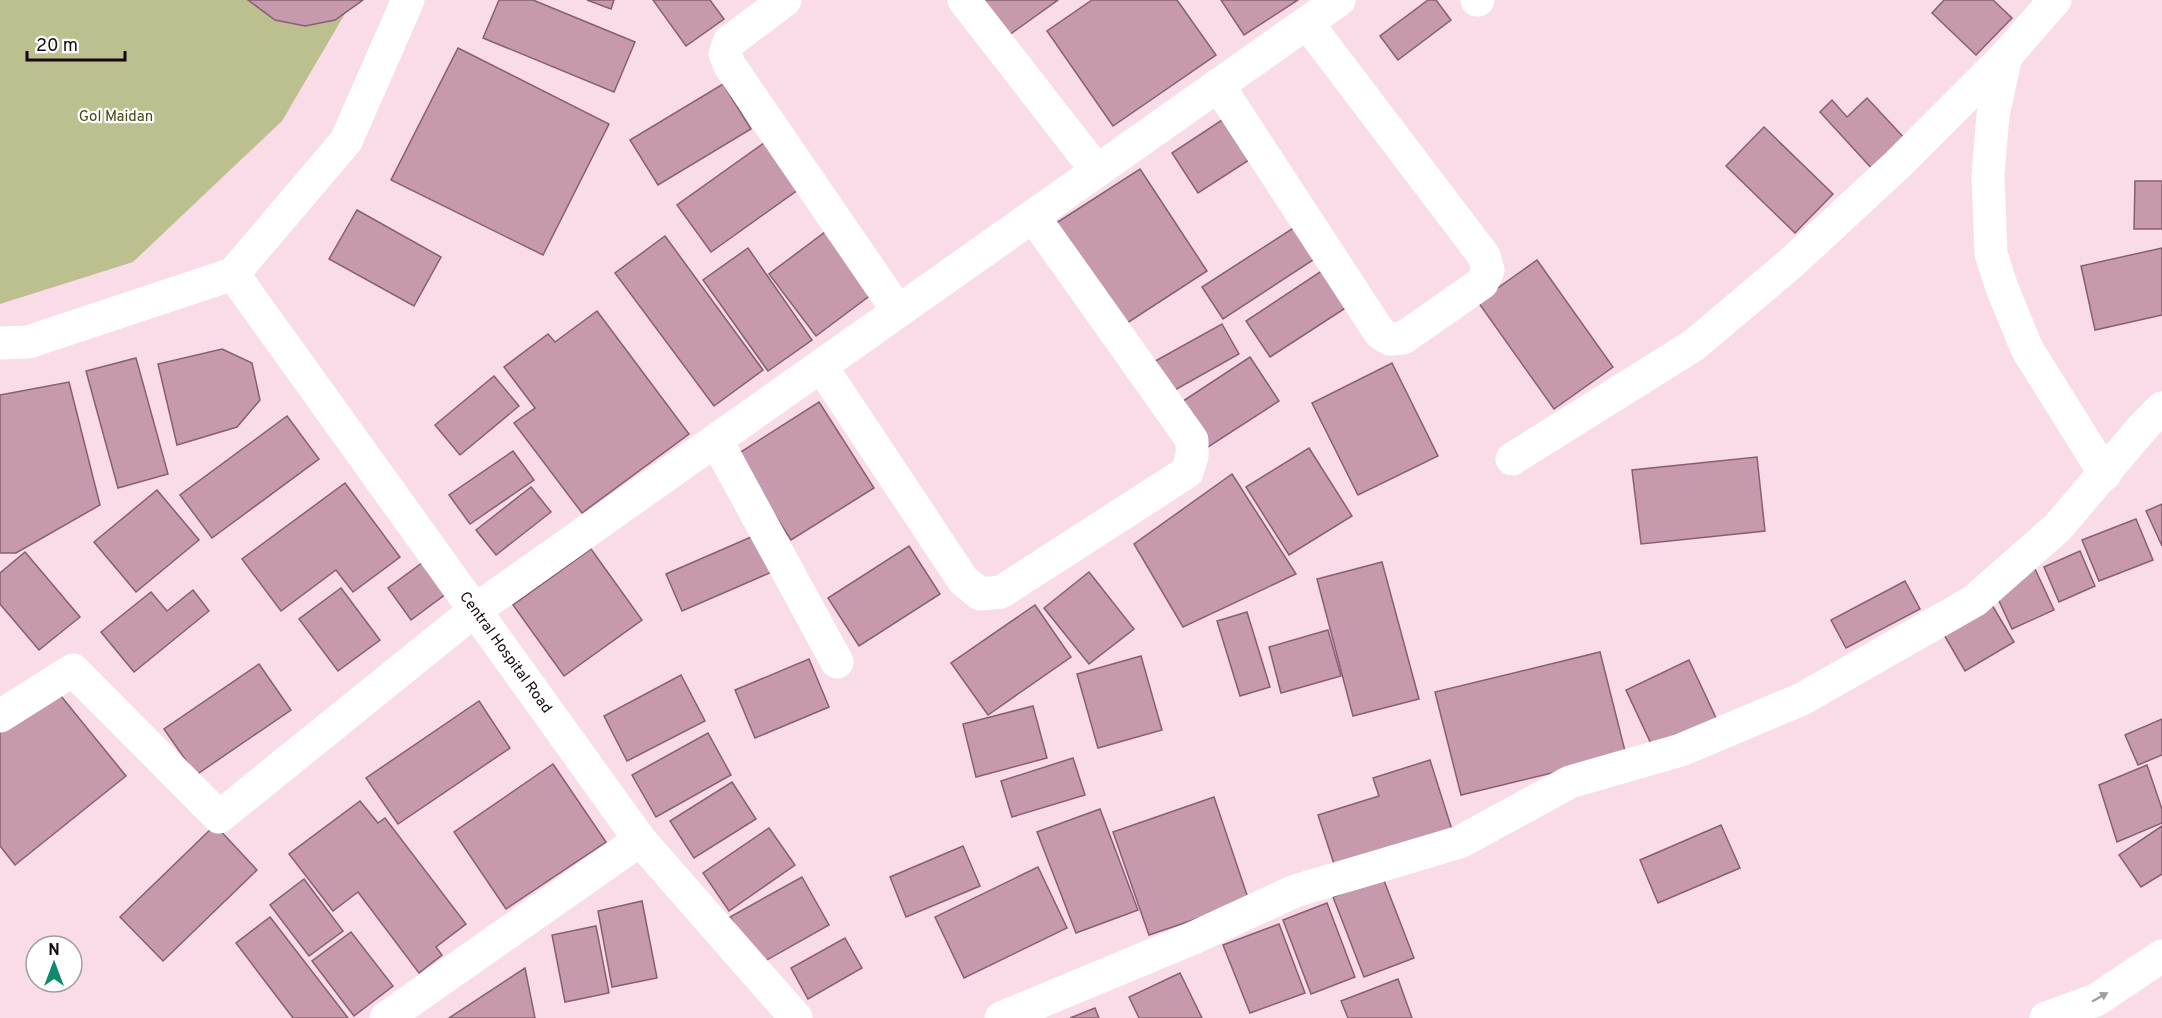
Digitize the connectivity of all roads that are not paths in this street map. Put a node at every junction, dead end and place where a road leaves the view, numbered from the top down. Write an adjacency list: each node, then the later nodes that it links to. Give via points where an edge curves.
1 (408, 0): 11 (street, via 346,141)
2 (785, 0): 12 (street, via 729,42 725,54)
3 (964, 0): 9 (street)
4 (1339, 0): 6 (street)
5 (2055, 0): 7 (street)
6 (1307, 23): 8 (street); 8 (street, via 1484,256 1488,270 1482,283 1403,338 1390,339 1380,333)
7 (2006, 56): 17 (street, via 1865,195 1694,345); 18 (street, via 1993,116 1988,175 1991,254 2027,349)
8 (1218, 85): 9 (street)
9 (1096, 171): 10 (street)
10 (1034, 216): 12 (street); 14 (street, via 1192,440 1187,472 1001,592 980,594 963,580)
11 (232, 274): 13 (street, via 28,342); 19 (street, Central Hospital Road)
12 (898, 311): 14 (street)
13 (0, 343)
14 (821, 366): 16 (street)
15 (2162, 408): 18 (street)
16 (716, 440): 19 (street); 20 (street)
17 (1512, 459)
18 (2105, 474): 26 (street, via 2058,527 1974,601 1802,699 1681,750 1570,782 1460,842 1295,891)
19 (474, 610): 21 (street, via 219,817 73,670); 22 (street, Central Hospital Road)
20 (837, 662)
21 (0, 716)
22 (640, 840): 24 (street); 25 (street, Central Hospital Road)
23 (2162, 956): 27 (street, one-way to 23, via 2096,1000)
24 (386, 1018)
25 (796, 1018)
26 (1001, 1018)
27 (2046, 1018)

